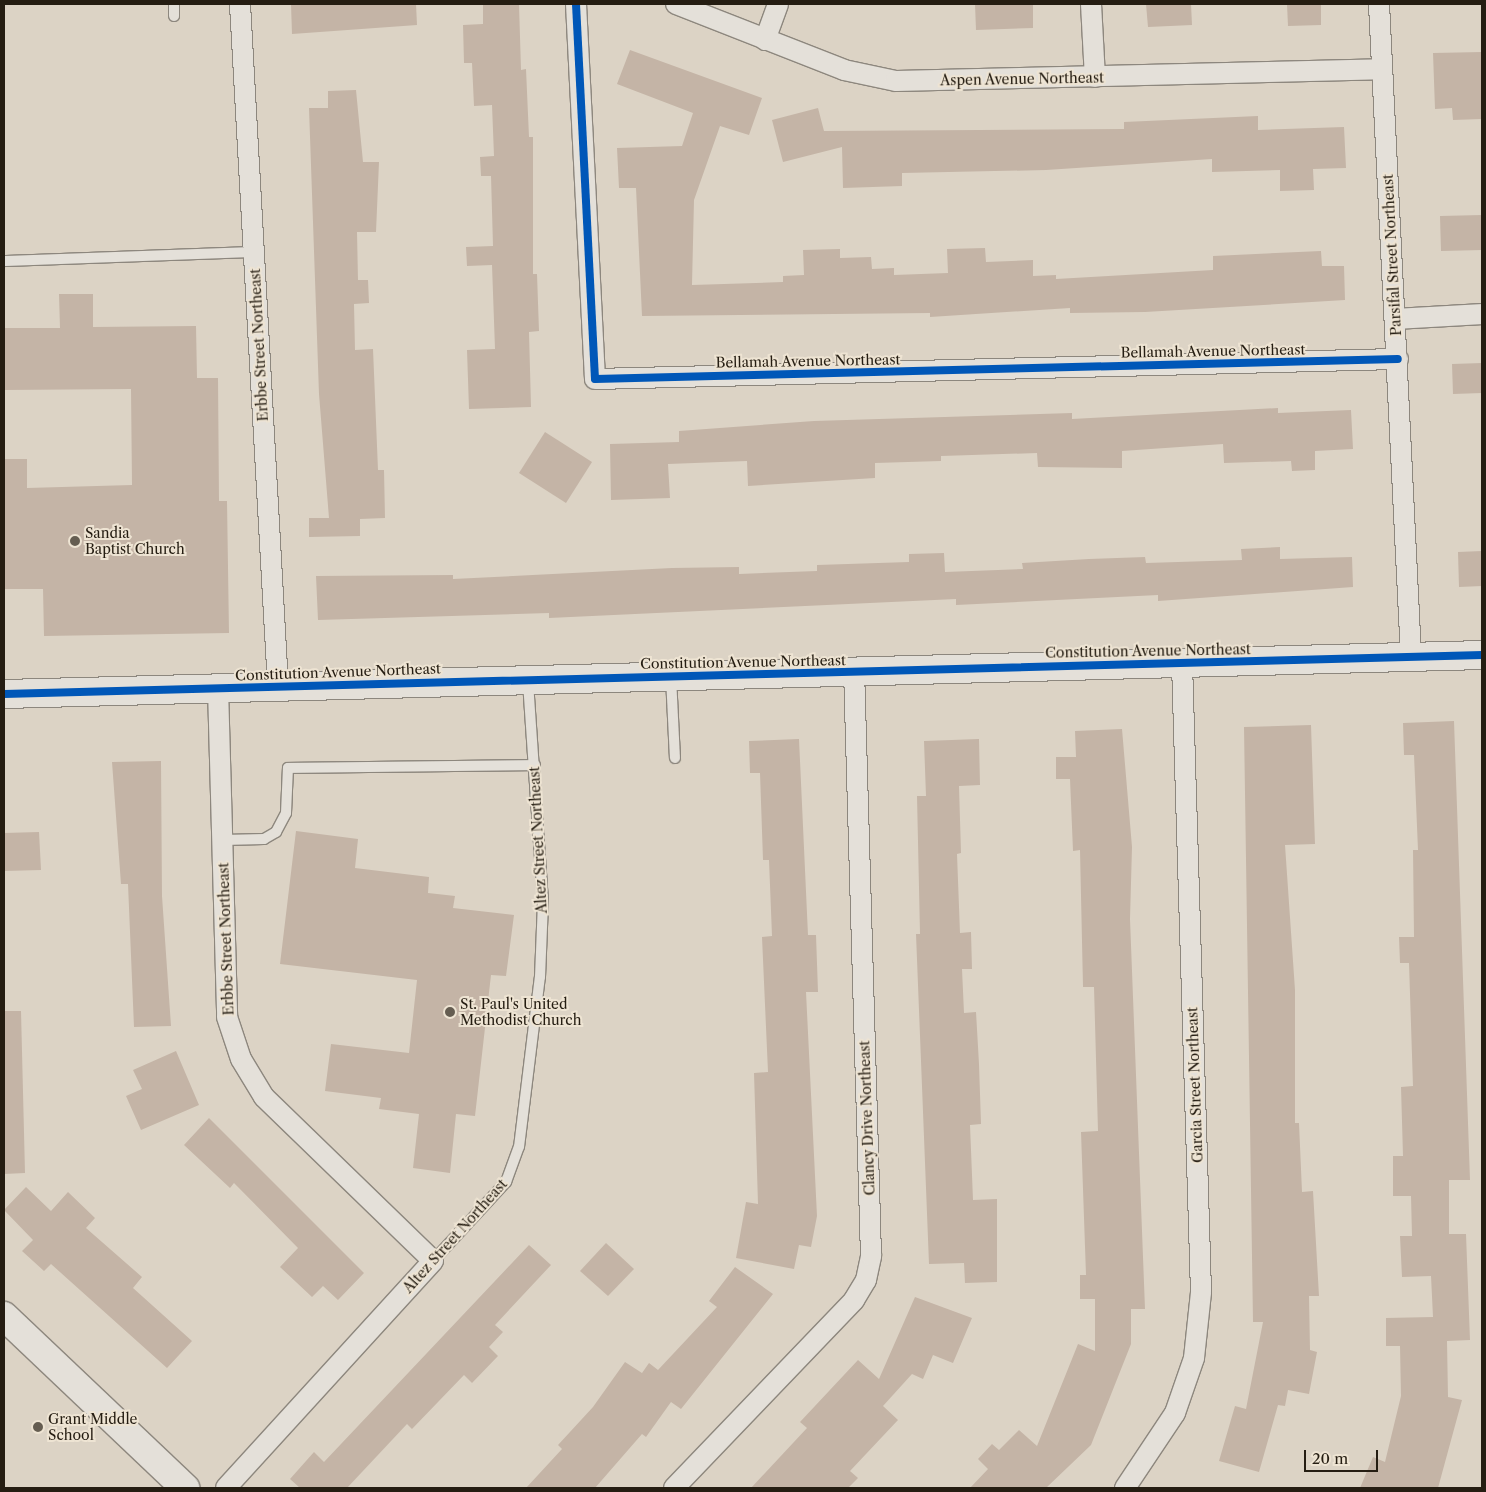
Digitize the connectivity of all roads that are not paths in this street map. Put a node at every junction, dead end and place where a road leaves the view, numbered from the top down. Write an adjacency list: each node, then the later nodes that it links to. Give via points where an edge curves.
1 (174, 4): 8 (lane)
2 (240, 4): 12 (street, Erbbe Street Northeast)
3 (576, 4): 16 (street, Bellamah Avenue Northeast, via 595,379)
4 (676, 4): 9 (street, Aspen Avenue Northeast)
5 (778, 4): 9 (street)
6 (1091, 4): 11 (street)
7 (1379, 4): 10 (street, Parsifal Street Northeast)
8 (174, 16)
9 (765, 40): 11 (street, Aspen Avenue Northeast, via 844,70 896,81)
10 (1382, 69): 11 (street, Aspen Avenue Northeast); 15 (street, Parsifal Street Northeast)
11 (1095, 77)
12 (254, 252): 13 (lane); 23 (street, Erbbe Street Northeast)
13 (4, 260)
14 (1482, 314): 15 (street)
15 (1396, 319): 16 (street, Parsifal Street Northeast)
16 (1398, 359): 18 (street, Parsifal Street Northeast)
17 (1482, 655): 18 (street, Constitution Avenue Northeast)
18 (1411, 657): 19 (street, Constitution Avenue Northeast)
19 (1182, 663): 20 (street, Constitution Avenue Northeast); 34 (street, Garcia Street Northeast, via 1201,1292 1194,1358 1175,1413)
20 (854, 671): 21 (street, Constitution Avenue Northeast); 33 (street, Clancy Drive Northeast, via 871,1256 866,1280 854,1300)
21 (671, 676): 22 (street, Constitution Avenue Northeast); 26 (lane)
22 (528, 680): 23 (street, Constitution Avenue Northeast); 27 (lane, Altez Street Northeast)
23 (278, 686): 24 (street, Constitution Avenue Northeast)
24 (218, 688): 25 (street, Constitution Avenue Northeast); 28 (street, Erbbe Street Northeast)
25 (4, 694)
26 (674, 758)
27 (535, 765): 28 (lane, via 288,768 286,813 276,832 264,839); 29 (lane, Altez Street Northeast, via 542,862 541,939 519,1147 506,1182)
28 (223, 840): 29 (street, Erbbe Street Northeast, via 227,1017 240,1059 264,1097)
29 (433, 1261): 32 (street, Altez Street Northeast)
30 (4, 1316): 31 (street)
31 (185, 1488)
32 (226, 1488)
33 (674, 1488)
34 (1125, 1488)

